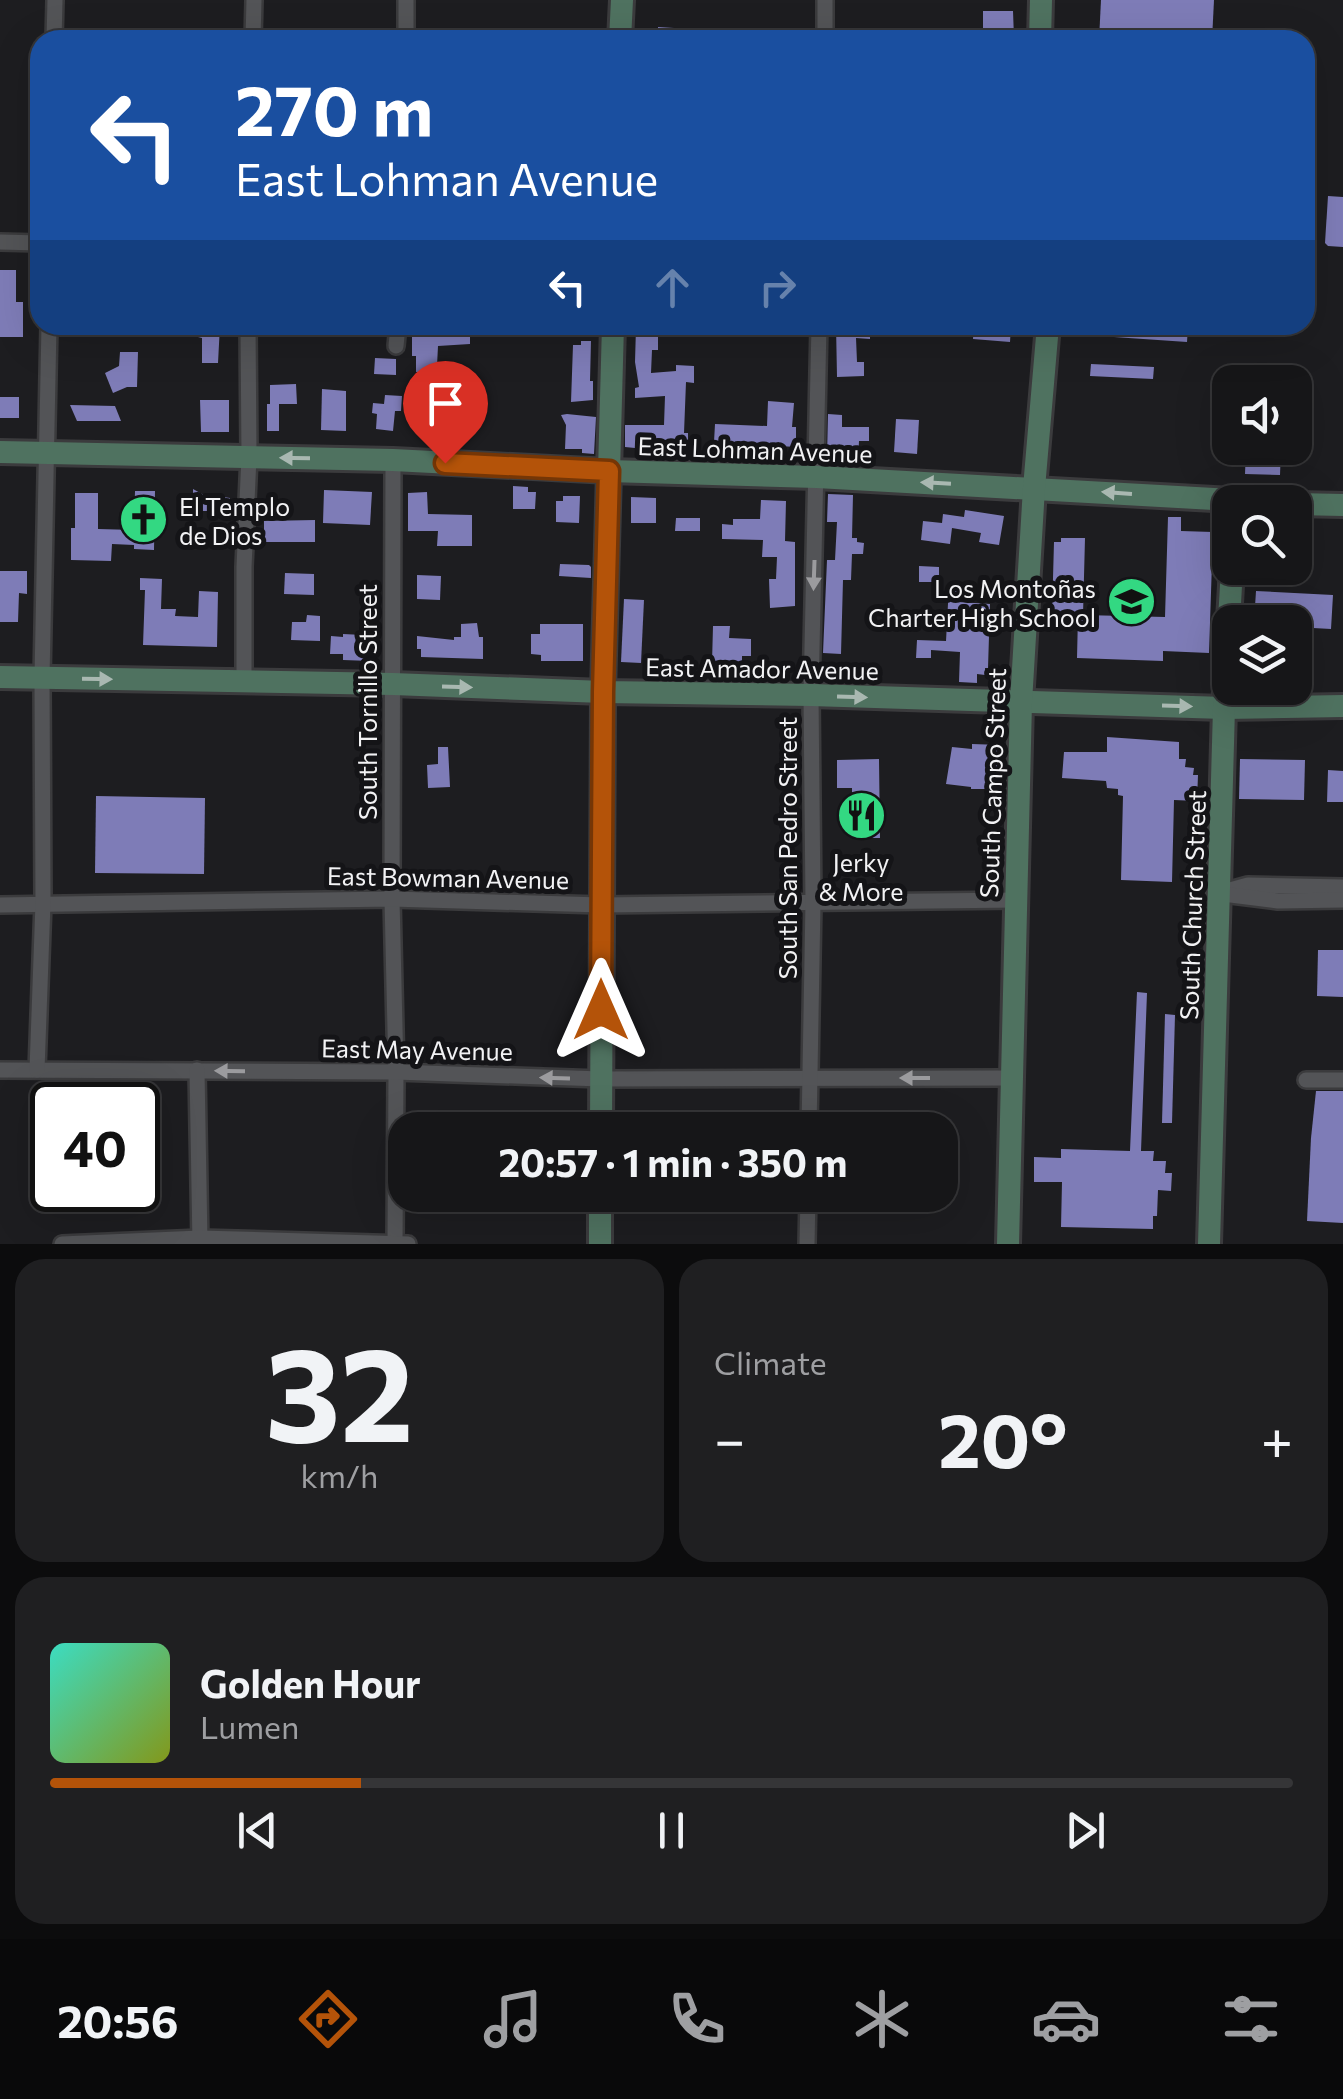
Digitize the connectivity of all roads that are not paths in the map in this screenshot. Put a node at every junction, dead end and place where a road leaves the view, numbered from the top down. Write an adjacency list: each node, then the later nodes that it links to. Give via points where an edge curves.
1 (54, 0): 7 (street)
2 (254, 0): 8 (street)
3 (406, 0): 9 (street)
4 (622, 0): 10 (main road)
5 (825, 0): 11 (street)
6 (1041, 0): 12 (main road)
7 (54, 30)
8 (253, 30)
9 (406, 30)
10 (620, 30)
11 (825, 30)
12 (1040, 30)
13 (0, 242): 14 (street)
14 (30, 243)
15 (49, 335): 23 (street)
16 (248, 335): 24 (street)
17 (397, 335): 21 (street)
18 (613, 335): 26 (main road)
19 (819, 335): 27 (street, South San Pedro Street)
20 (1047, 335): 28 (main road, South Campo Street)
21 (396, 346)
22 (0, 452): 23 (main road, East Lohman Avenue)
23 (47, 453): 24 (main road, East Lohman Avenue); 34 (street)
24 (250, 457): 25 (main road, East Lohman Avenue, one-way to 24); 35 (street)
25 (393, 460): 26 (main road, East Lohman Avenue); 36 (street, South Tornillo Street)
26 (609, 471): 27 (main road, East Lohman Avenue); 37 (main road)
27 (817, 477): 28 (main road, East Lohman Avenue, one-way to 27); 38 (street, South San Pedro Street, one-way to 38)
28 (1034, 488): 29 (main road, East Lohman Avenue, one-way to 28); 39 (main road, South Campo Street)
29 (1212, 500)
30 (1312, 504): 31 (main road)
31 (1343, 505)
32 (1231, 585): 41 (main road, South Church Street)
33 (0, 677): 34 (main road, East Amador Avenue)
34 (42, 678): 35 (main road, East Amador Avenue, one-way to 35); 47 (street)
35 (244, 681): 36 (main road, East Amador Avenue)
36 (392, 684): 37 (main road, East Amador Avenue, one-way to 37); 44 (street, South Tornillo Street)
37 (603, 692): 38 (main road, East Amador Avenue); 50 (main road)
38 (811, 696): 39 (main road, East Amador Avenue, one-way to 39); 48 (street, South San Pedro Street)
39 (1020, 702): 41 (main road, East Amador Avenue, one-way to 41); 45 (main road, South Campo Street)
40 (1343, 706): 41 (main road, East Amador Avenue)
41 (1224, 708): 43 (main road, South Church Street)
42 (1343, 887): 43 (street, via 1248,885)
43 (1220, 893): 46 (street); 71 (main road, South Church Street)
44 (392, 899): 47 (street, East Bowman Avenue); 50 (street, East Bowman Avenue); 54 (street, South Tornillo Street)
45 (1016, 900): 48 (street, East Bowman Avenue); 56 (main road, South Campo Street)
46 (1343, 900)
47 (43, 902): 49 (street, East Bowman Avenue); 52 (street)
48 (813, 902): 50 (street, East Bowman Avenue); 55 (street, South San Pedro Street)
49 (0, 904)
50 (601, 905): 57 (main road)
51 (0, 1070): 52 (street, East May Avenue)
52 (38, 1070): 53 (street, East May Avenue)
53 (196, 1070): 54 (street, East May Avenue, one-way to 53); 64 (street)
54 (396, 1072): 57 (street, East May Avenue, one-way to 54); 66 (street, South Tornillo Street)
55 (810, 1078): 56 (street, East May Avenue, one-way to 55); 57 (street, East May Avenue); 61 (street, South San Pedro Street)
56 (1012, 1078): 70 (main road, South Campo Street)
57 (601, 1079): 60 (main road)
58 (1306, 1080): 59 (street)
59 (1343, 1080)
60 (601, 1112)
61 (809, 1112)
62 (600, 1212): 68 (main road)
63 (807, 1212): 69 (street)
64 (200, 1241): 65 (street); 66 (street)
65 (62, 1244)
66 (396, 1244): 67 (street)
67 (408, 1244)
68 (600, 1244)
69 (806, 1244)
70 (1008, 1244)
71 (1209, 1244)

